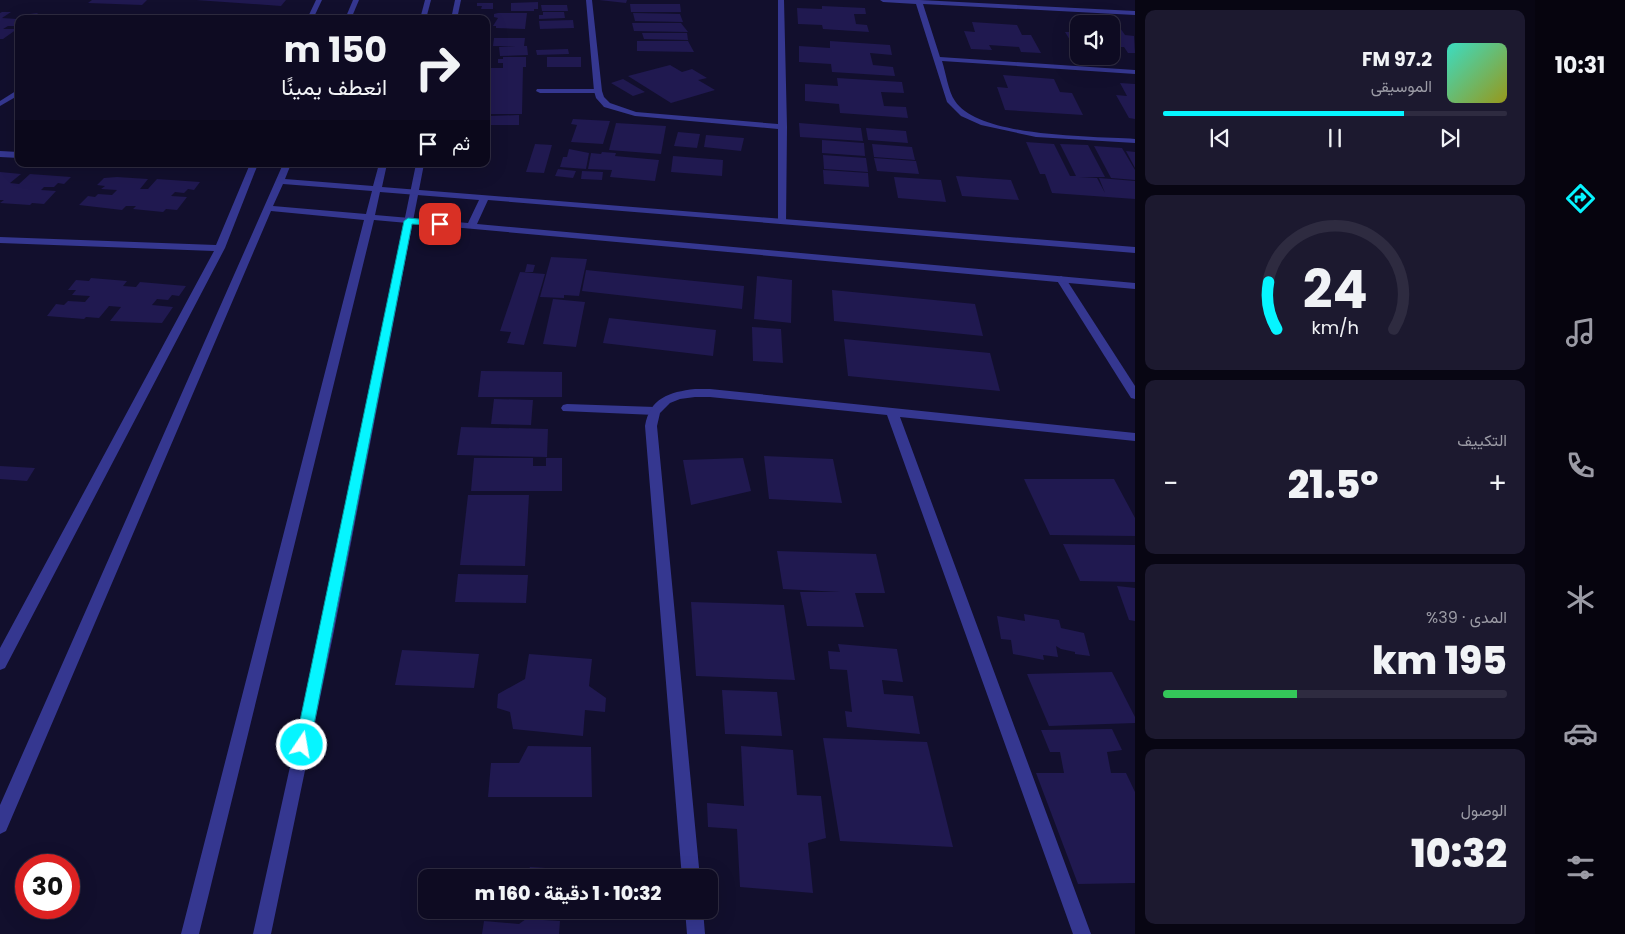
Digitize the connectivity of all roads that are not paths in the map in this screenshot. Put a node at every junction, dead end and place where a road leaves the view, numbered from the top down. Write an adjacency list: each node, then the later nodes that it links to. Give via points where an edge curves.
1 (319, 0): 10 (street)
2 (356, 0): 11 (street)
3 (428, 0): 12 (street)
4 (458, 0): 13 (street)
5 (588, 0): 17 (street)
6 (781, 0): 20 (street)
7 (883, 0): 8 (street)
8 (919, 2): 9 (street); 14 (street)
9 (1135, 14)
10 (312, 15)
11 (350, 15)
12 (424, 15)
13 (455, 15)
14 (938, 59): 15 (street); 21 (street, via 956,110 981,125 1017,132)
15 (1135, 72)
16 (540, 91): 17 (street)
17 (598, 91): 20 (street, via 607,105 635,114)
18 (15, 94): 19 (street)
19 (0, 104)
20 (783, 127): 35 (street)
21 (1135, 141)
22 (0, 154): 23 (street)
23 (15, 155)
24 (253, 167): 38 (street)
25 (286, 167): 28 (street)
26 (382, 167): 29 (street)
27 (419, 167): 30 (street)
28 (280, 181): 29 (street); 32 (street)
29 (376, 188): 30 (street); 33 (street)
30 (413, 192): 31 (street); 34 (street)
31 (484, 197): 35 (street); 36 (street)
32 (268, 208): 33 (street); 48 (street)
33 (369, 217): 34 (street); 51 (street)
34 (408, 221): 36 (street); 52 (street, via 327,631)
35 (783, 222): 39 (street)
36 (471, 226): 40 (street)
37 (0, 240): 38 (street)
38 (220, 248): 47 (street)
39 (1135, 250)
40 (1061, 279): 41 (street); 42 (street)
41 (1135, 286)
42 (1135, 395)
43 (568, 408): 44 (street)
44 (655, 411): 45 (street, via 668,399 687,393 710,393); 49 (street, via 651,426)
45 (892, 412): 46 (street); 54 (street)
46 (1135, 437)
47 (0, 664)
48 (0, 825)
49 (690, 869)
50 (695, 919): 53 (street)
51 (190, 934)
52 (262, 934)
53 (696, 934)
54 (1082, 934)

